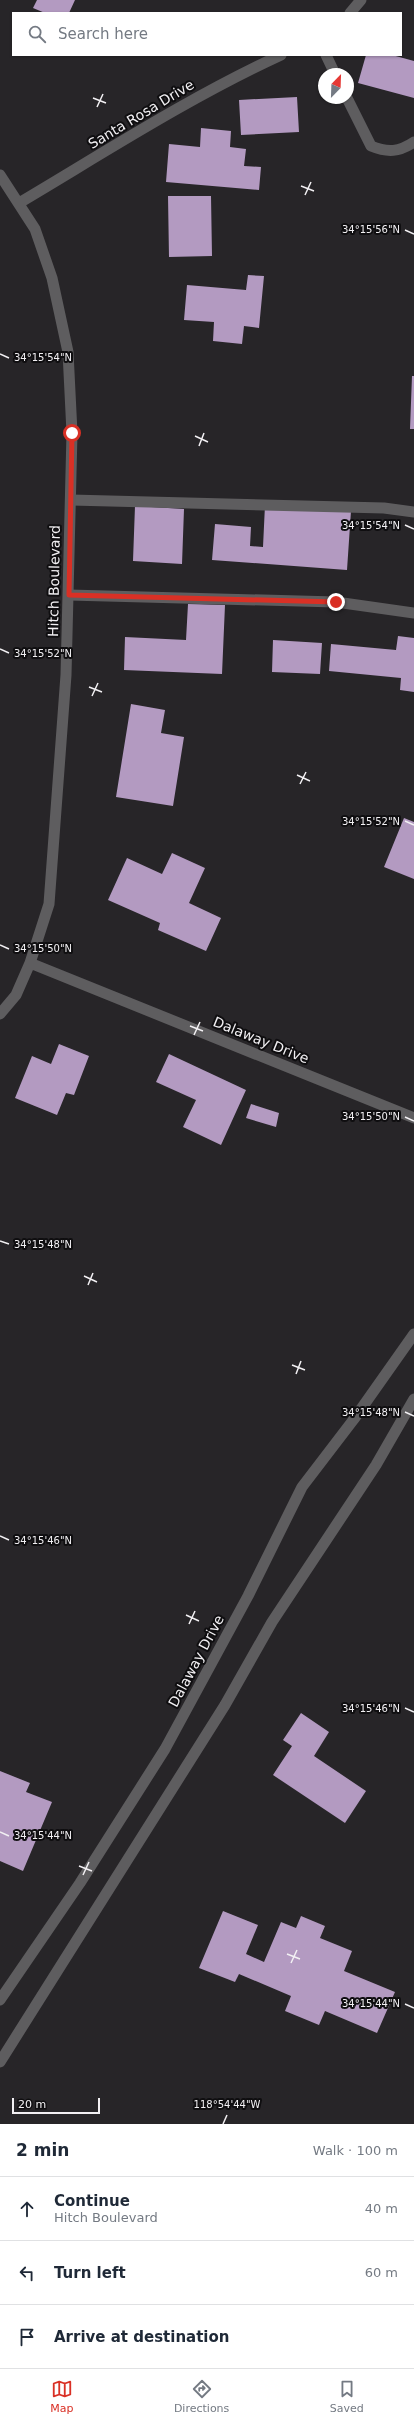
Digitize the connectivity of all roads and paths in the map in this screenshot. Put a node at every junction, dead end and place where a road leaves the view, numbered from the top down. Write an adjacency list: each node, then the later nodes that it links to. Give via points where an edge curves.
1 (361, 0): 2 (street)
2 (351, 12)
3 (279, 56): 9 (street, Santa Rosa Drive, via 237,75 170,112)
4 (326, 56): 5 (street)
5 (332, 68)
6 (350, 104): 7 (street, via 371,146 388,152 397,151)
7 (414, 142)
8 (0, 175): 9 (street, Hitch Boulevard)
9 (19, 203): 10 (street, Hitch Boulevard, via 35,229 52,278 68,352 72,433)
10 (71, 500): 11 (street, via 384,508); 12 (street, Hitch Boulevard)
11 (414, 512)
12 (69, 595): 13 (street, via 336,602); 14 (street, Hitch Boulevard, via 66,676 49,904)
13 (414, 613)
14 (30, 963): 15 (street, Hitch Boulevard, via 16,995); 16 (street, Dalaway Drive)
15 (0, 1014)
16 (414, 1118)
17 (414, 1334): 19 (street, Dalaway Drive, via 302,1487 248,1596 165,1750 80,1883)
18 (414, 1399): 20 (street, via 376,1465 272,1622 224,1705)
19 (0, 2000)
20 (0, 2062)

